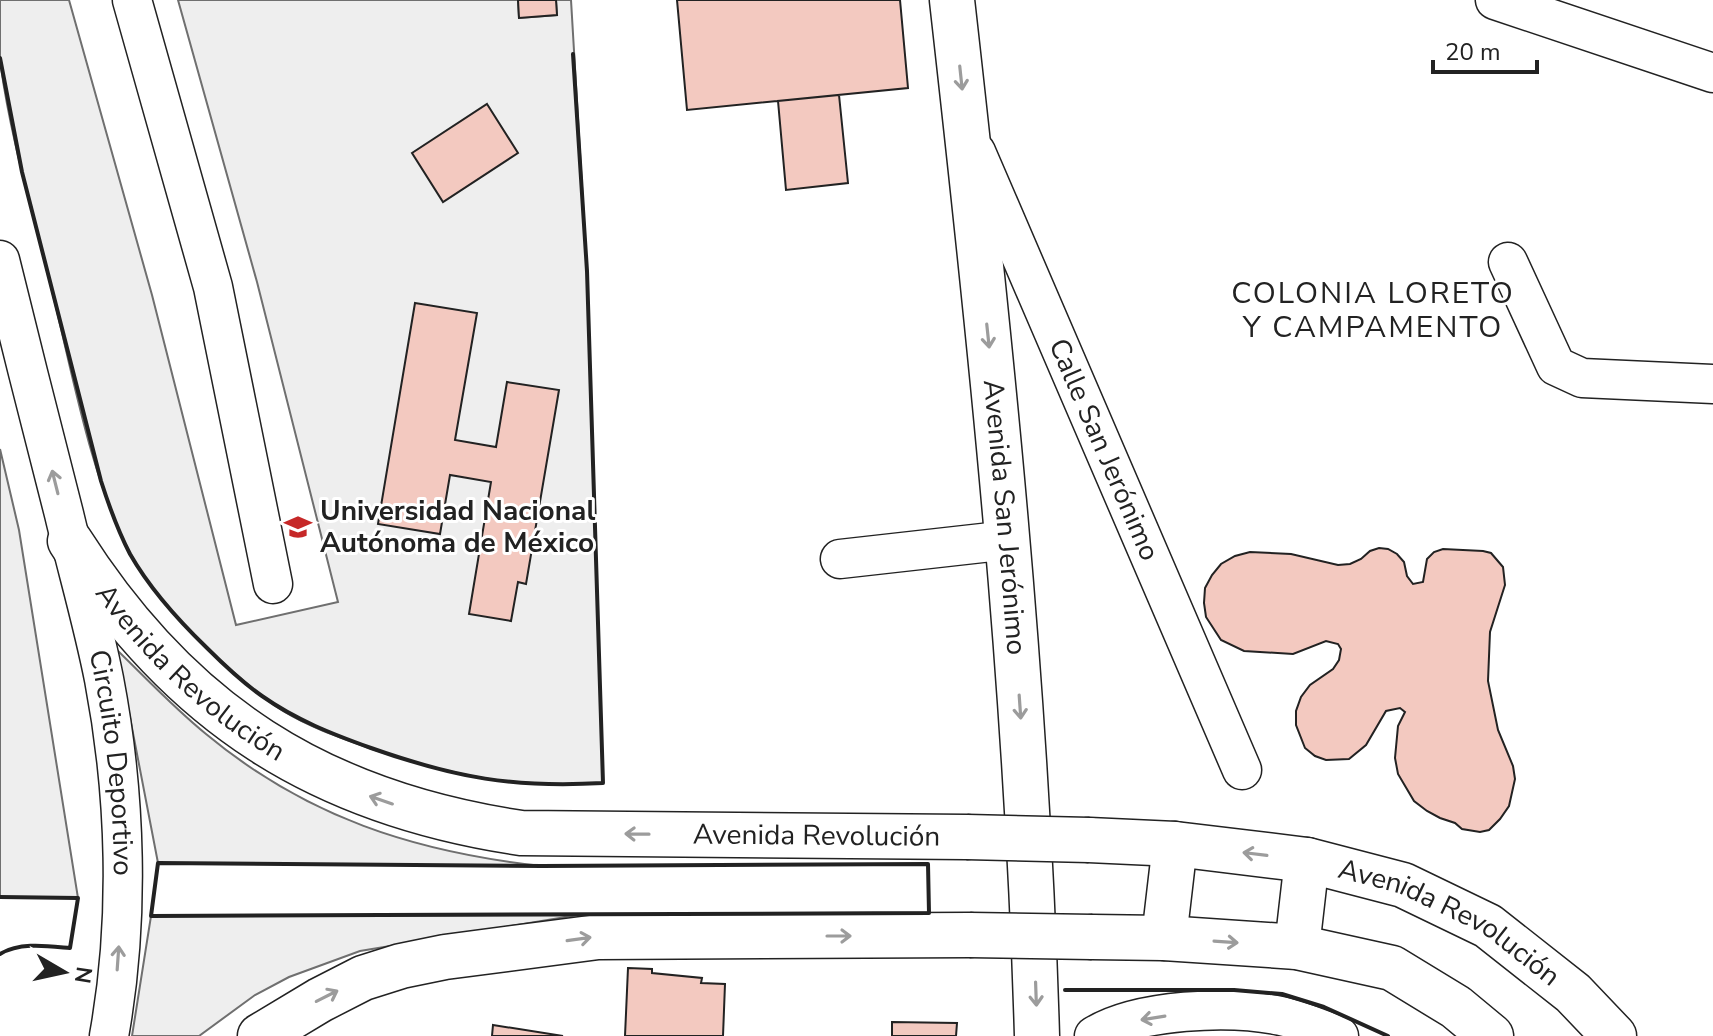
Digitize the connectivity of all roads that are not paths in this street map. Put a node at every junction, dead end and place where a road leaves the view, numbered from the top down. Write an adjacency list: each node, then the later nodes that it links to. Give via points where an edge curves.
1 (132, 0): 12 (street, via 213,287)
2 (952, 0): 5 (main road, Avenida San Jerónimo, one-way to 5)
3 (1495, 0): 4 (street)
4 (1713, 73)
5 (967, 129): 9 (main road, Avenida San Jerónimo, one-way to 9); 13 (street, Calle San Jerónimo)
6 (0, 260): 10 (street, Circuito Deportivo, one-way to 6)
7 (1508, 262): 8 (street, via 1556,366 1582,378)
8 (1713, 384)
9 (1009, 540): 11 (street); 20 (main road, Avenida San Jerónimo, one-way to 20, via 1033,888)
10 (70, 541): 14 (main road, Avenida Revolución, one-way to 10, bridge, via 521,833 469,825 397,805 275,749 195,692 126,621); 18 (street, Circuito Deportivo, one-way to 10, via 122,898 115,753 90,611)
11 (840, 559)
12 (273, 584)
13 (1242, 770)
14 (1175, 844): 15 (main road, Avenida Revolución, one-way to 14); 16 (main road)
15 (1307, 860): 17 (main road); 24 (main road, Avenida Revolución, via 1403,885 1488,926 1573,993)
16 (1164, 938): 17 (main road, one-way to 17); 19 (main road, one-way to 16, bridge, via 363,978 401,966 598,937)
17 (1297, 947): 23 (main road, via 1392,968 1456,1007)
18 (109, 1036)
19 (260, 1036)
20 (1037, 1036)
21 (1094, 1036): 22 (street, one-way to 21, via 1280,1016 1237,1012 1151,1017 1110,1026)
22 (1339, 1036)
23 (1491, 1036)
24 (1614, 1036)

